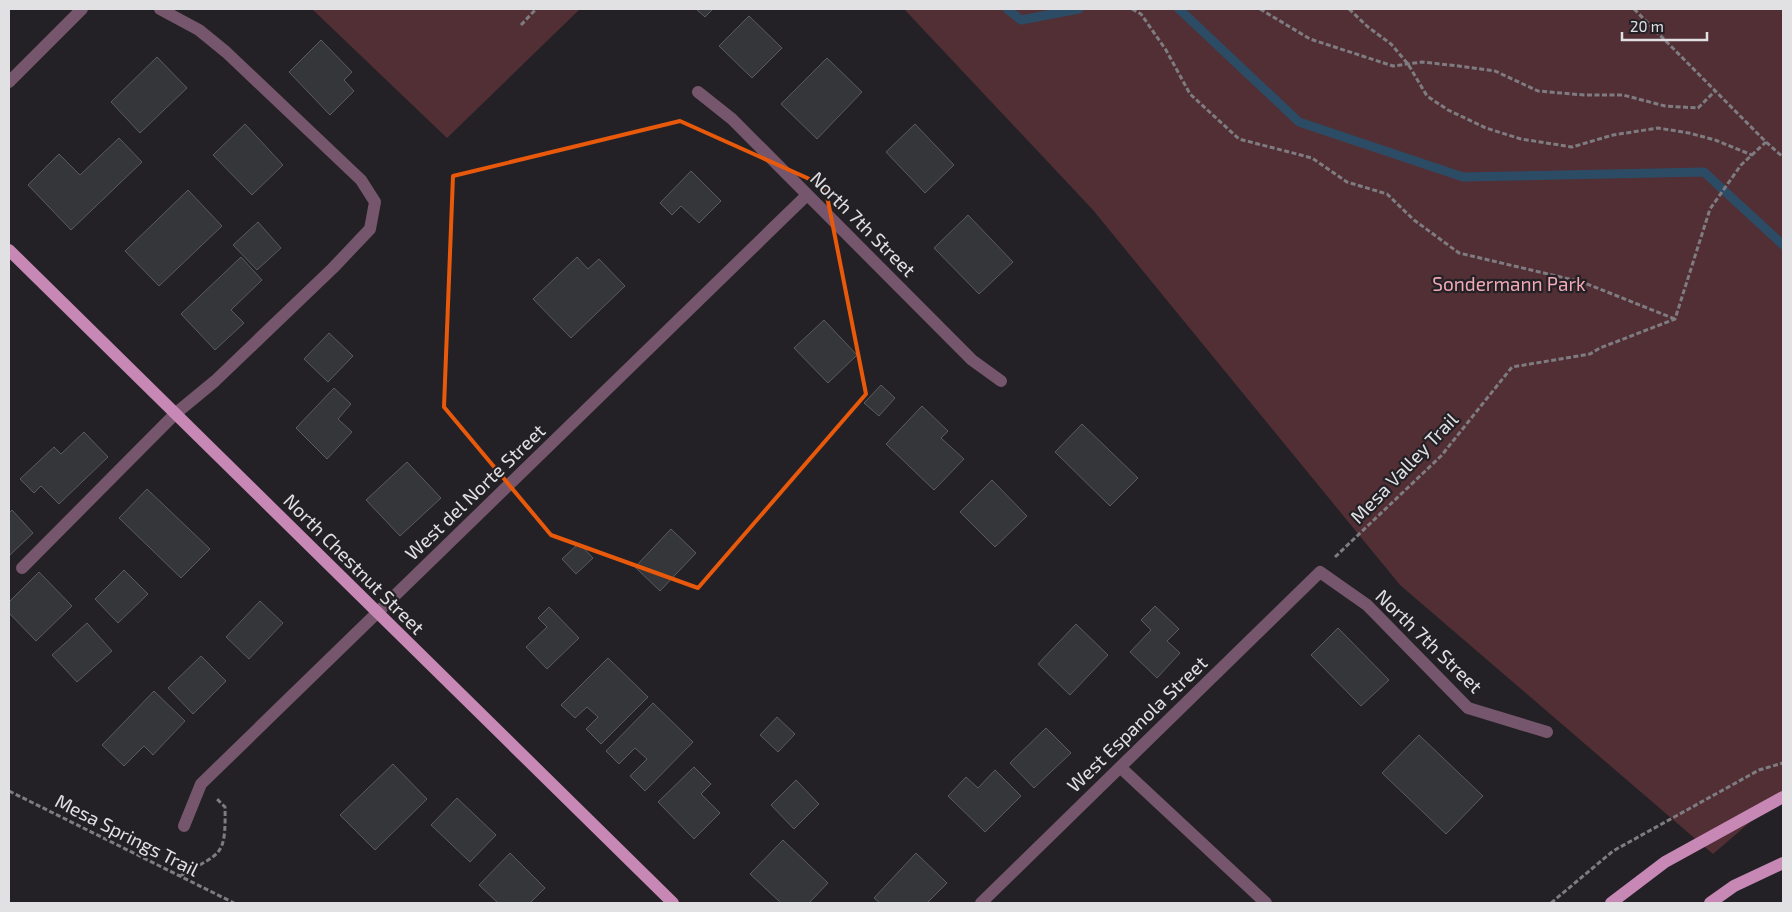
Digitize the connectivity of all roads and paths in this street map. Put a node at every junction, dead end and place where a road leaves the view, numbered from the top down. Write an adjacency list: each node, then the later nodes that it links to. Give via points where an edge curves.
1 (82, 9): 10 (street)
2 (160, 9): 20 (street, via 199,30 226,52 361,180 375,202 370,229 358,242 215,381)
3 (536, 9): 8 (path)
4 (1132, 9): 18 (path, via 1141,14 1166,50 1190,94 1239,139 1312,158 1347,182 1387,194 1414,220 1459,253 1582,282)
5 (1260, 9): 9 (path, via 1310,39 1393,66)
6 (1349, 9): 9 (path, via 1391,44)
7 (1634, 9): 11 (path)
8 (521, 25)
9 (1408, 64): 11 (path, via 1422,62 1495,71 1538,91 1623,94 1665,106 1698,108); 14 (path, via 1426,96 1486,128 1521,139 1572,147 1613,135 1658,128 1715,140)
10 (9, 82)
11 (1715, 91): 13 (path)
12 (698, 92): 16 (street, North 7th Street, via 732,119)
13 (1766, 142): 14 (path); 15 (path)
14 (1752, 156): 18 (path, via 1741,165 1710,209)
15 (1783, 157)
16 (807, 195): 19 (street, North 7th Street, via 972,360); 23 (street, West del Norte Street)
17 (9, 250): 20 (main road, North Chestnut Street)
18 (1675, 319): 22 (path, Mesa Valley Trail, via 1590,354 1512,367 1441,456)
19 (1001, 381)
20 (175, 414): 21 (street); 23 (main road, North Chestnut Street)
21 (22, 568)
22 (1320, 572): 24 (street, North 7th Street, via 1367,605 1468,708); 26 (street, West Espanola Street)
23 (377, 613): 27 (street, West del Norte Street); 34 (main road, North Chestnut Street)
24 (1547, 732)
25 (1783, 763): 37 (path, via 1759,770 1613,851)
26 (1120, 767): 35 (street, West Espanola Street); 36 (street)
27 (201, 784): 30 (street, West del Norte Street); 32 (path, via 225,807 223,845 207,862)
28 (9, 790): 32 (path, Mesa Springs Trail)
29 (1783, 797): 38 (main road, via 1665,862)
30 (184, 826)
31 (1783, 863): 39 (main road, via 1734,886)
32 (180, 876): 33 (path, Mesa Springs Trail)
33 (234, 903)
34 (673, 903)
35 (981, 903)
36 (1266, 903)
37 (1551, 903)
38 (1611, 903)
39 (1710, 903)

